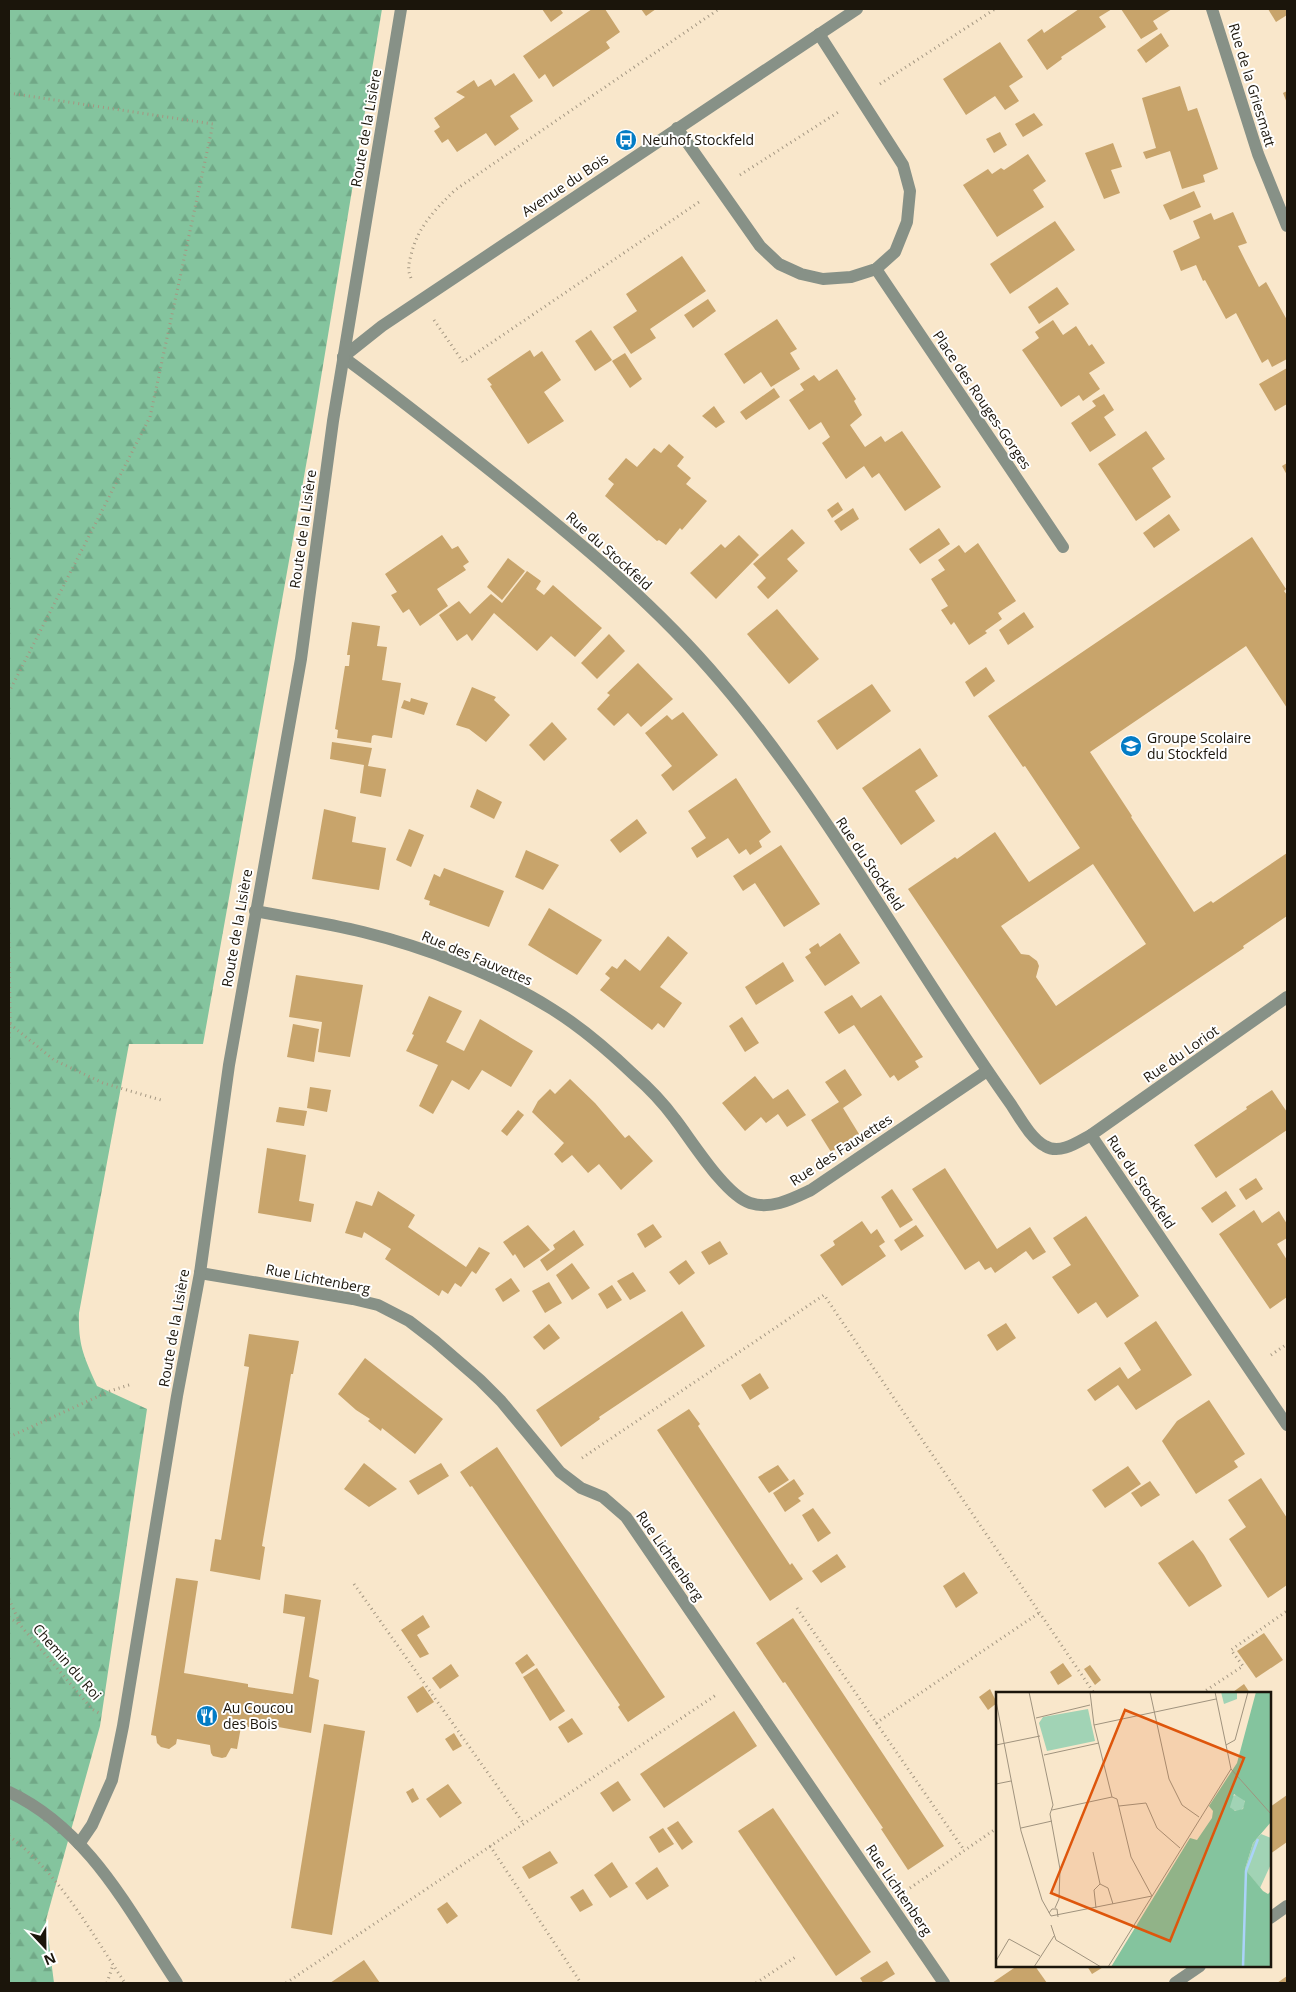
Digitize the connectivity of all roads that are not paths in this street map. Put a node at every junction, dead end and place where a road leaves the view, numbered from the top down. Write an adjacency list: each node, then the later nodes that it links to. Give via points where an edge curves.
1 (401, 9): 8 (street, Route de la Lisière)
2 (857, 9): 4 (street, Avenue du Bois)
3 (1212, 9): 6 (street, Rue de la Griesmatt, via 1258,154)
4 (819, 34): 5 (street, Avenue du Bois); 7 (street, via 903,166 910,191 907,222 895,252)
5 (677, 128): 7 (street, via 760,246 780,264 801,274 823,278 851,277); 8 (street, Avenue du Bois, via 390,321)
6 (1287, 226)
7 (876, 269): 9 (street, Place des Rouges-Gorges)
8 (343, 357): 10 (street, Route de la Lisière, via 301,659); 12 (street, Rue du Stockfeld, via 566,531 628,586 721,681 784,763)
9 (1063, 547)
10 (255, 911): 12 (street, Rue des Fauvettes, via 363,932 412,946 495,979 552,1008 635,1075 674,1117 726,1188 749,1203 772,1205 811,1190); 14 (street, Route de la Lisière)
11 (1287, 997): 13 (street, Rue du Loriot)
12 (987, 1071): 13 (street, Rue du Stockfeld, via 1034,1137 1046,1148 1074,1145)
13 (1091, 1135): 15 (street, Rue du Stockfeld)
14 (200, 1272): 17 (street, Route de la Lisière, via 112,1780 92,1825); 22 (street, Rue Lichtenberg, via 353,1299 378,1305 408,1321 502,1401 560,1472 581,1488 603,1497 626,1517)
15 (1287, 1425)
16 (9, 1792): 17 (street, via 51,1818)
17 (79, 1844): 21 (street, via 115,1886)
18 (1287, 1906): 19 (street)
19 (1271, 1917)
20 (1199, 1967): 23 (street)
21 (177, 1983)
22 (944, 1983)
23 (1175, 1983)

